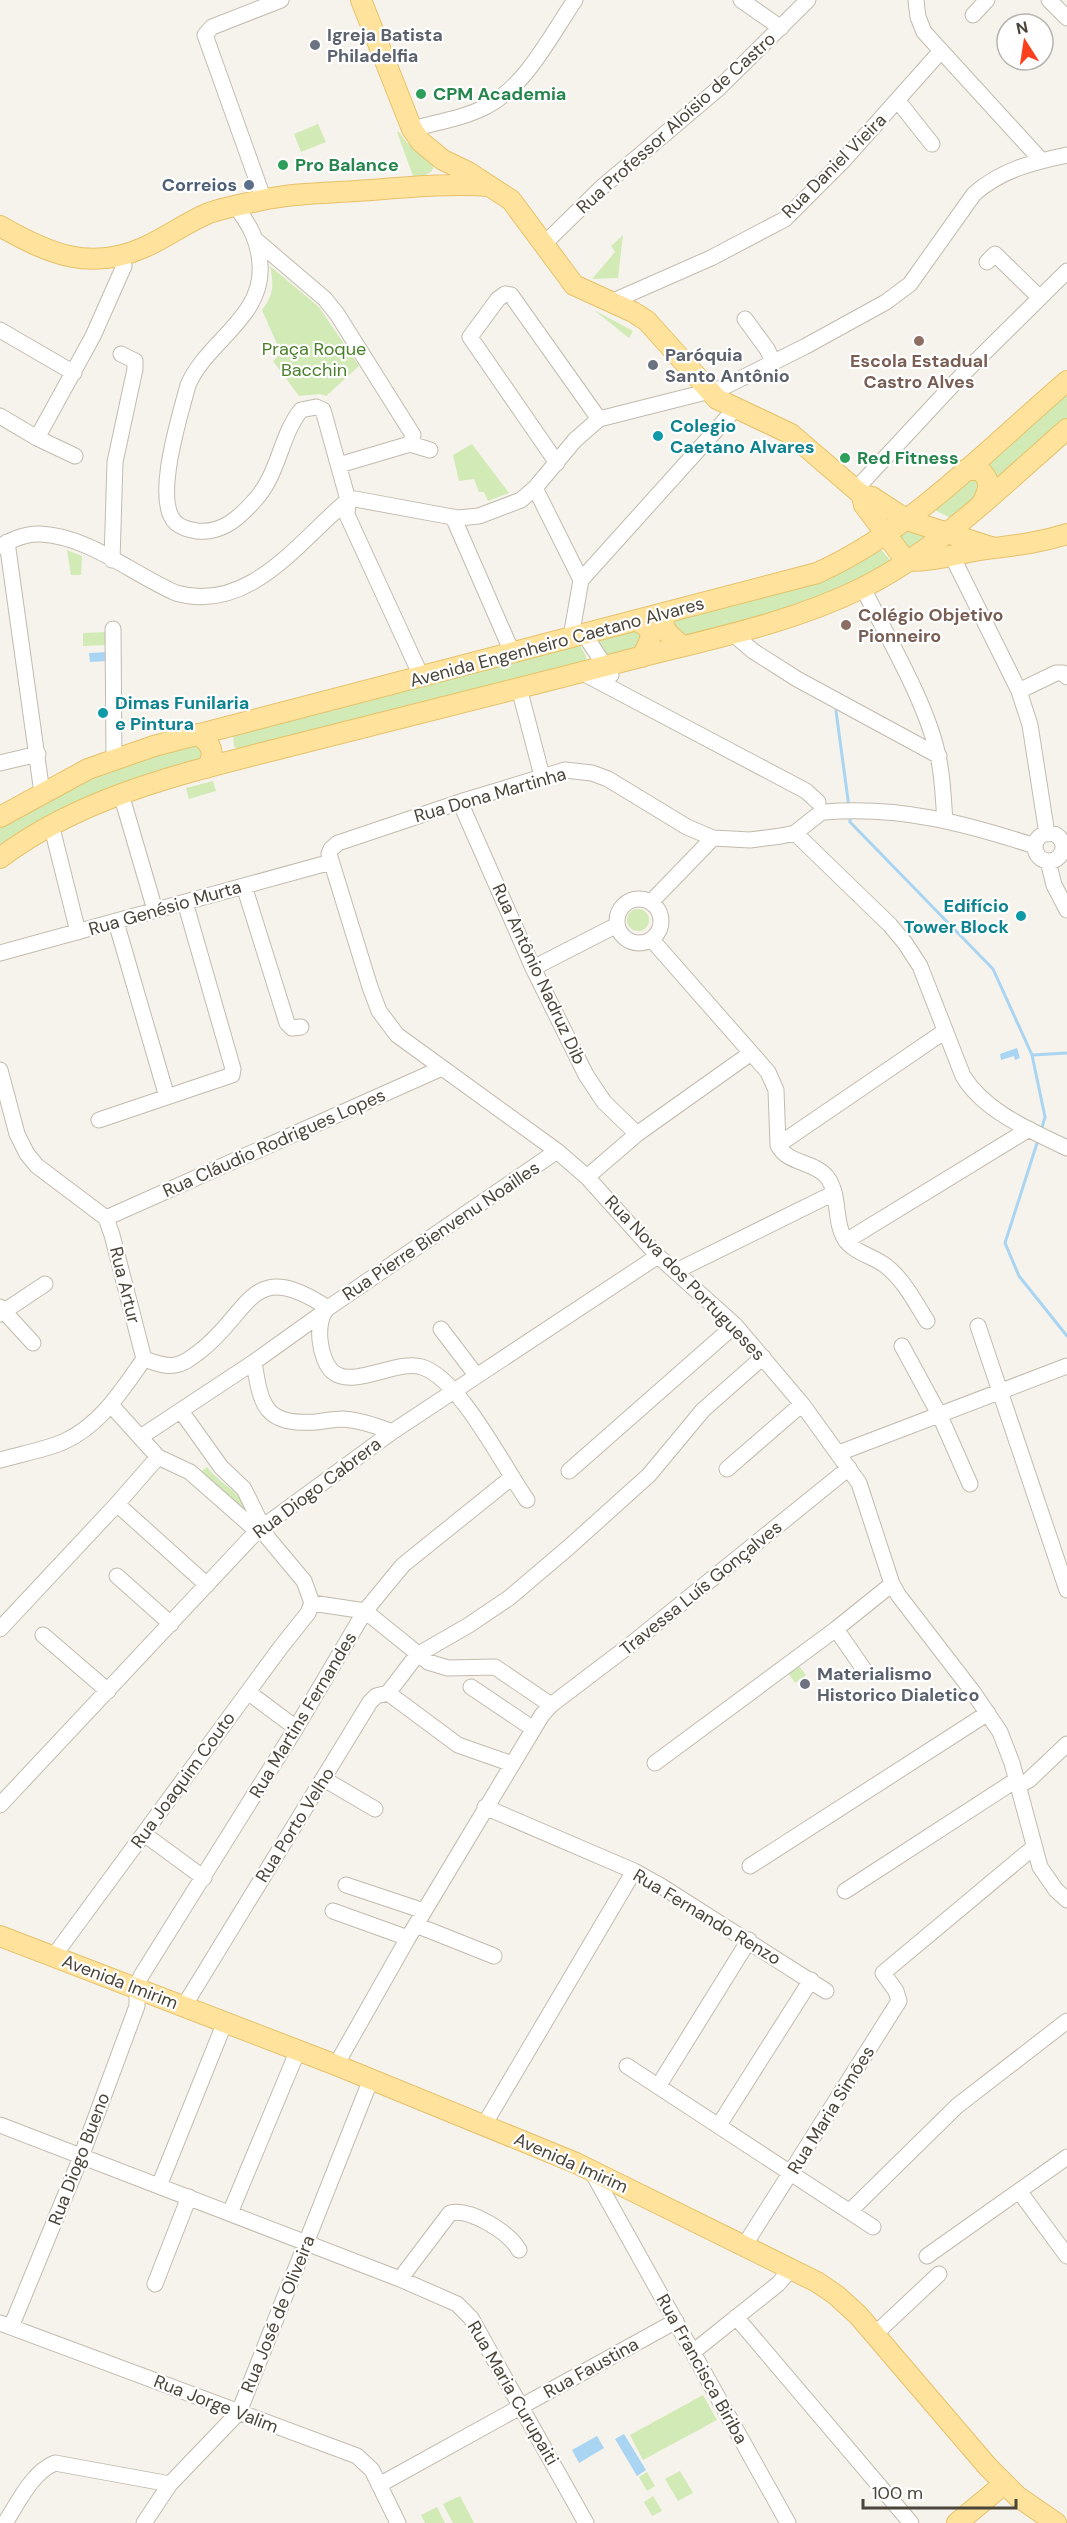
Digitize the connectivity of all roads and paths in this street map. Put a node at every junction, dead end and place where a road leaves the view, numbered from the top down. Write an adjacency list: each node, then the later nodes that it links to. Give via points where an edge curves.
1 (281, 0): 21 (street, via 212,27 206,35)
2 (361, 0): 14 (main road)
3 (575, 0): 14 (street, via 522,79 500,98 473,113)
4 (741, 0): 11 (street)
5 (808, 0): 11 (street, Rua Professor Aloísio de Castro)
6 (916, 0): 12 (street, via 924,32)
7 (987, 0): 9 (street)
8 (1049, 0): 10 (street)
9 (973, 15)
10 (1067, 18)
11 (781, 28): 25 (street, Rua Professor Aloísio de Castro)
12 (940, 52): 13 (street, Rua Daniel Vieira); 17 (street)
13 (898, 101): 15 (street); 30 (street, Rua Daniel Vieira, via 785,219 711,258)
14 (412, 129): 18 (main road, via 429,150)
15 (932, 144)
16 (1067, 155): 17 (street)
17 (1041, 160): 34 (street, via 1001,175 980,189 910,284 896,295)
18 (447, 162): 19 (main road); 20 (main road)
19 (441, 185): 20 (main road); 21 (main road, via 304,194)
20 (491, 186): 25 (main road, via 511,200)
21 (246, 208): 22 (main road, via 209,213 144,247 102,259 61,256); 24 (street); 27 (main road)
22 (0, 226)
23 (0, 238): 27 (main road, via 57,267 97,270)
24 (256, 241): 43 (street, via 325,299 337,314 413,435); 47 (street, via 261,275 253,305 214,347 188,385 167,483 170,514 176,523 195,531 227,525 267,484 296,416 307,407 323,410)
25 (543, 245): 30 (main road, via 574,285)
26 (987, 262): 29 (street, via 995,254)
27 (124, 266): 35 (street)
28 (1067, 271): 29 (street)
29 (1040, 298): 50 (street, via 961,376)
30 (611, 302): 37 (main road, via 647,321)
31 (745, 319): 34 (street)
32 (0, 330): 35 (street)
33 (121, 354): 61 (street, via 135,361 135,369 115,462)
34 (774, 363): 37 (street)
35 (74, 373): 42 (street)
36 (1063, 388): 48 (main road, Avenida Engenheiro Caetano Alvares)
37 (710, 392): 38 (main road); 40 (street)
38 (735, 409): 50 (main road, via 791,434); 63 (street)
39 (0, 417): 42 (street)
40 (600, 419): 46 (street); 46 (street, via 511,295 498,299 470,337)
41 (1067, 429): 52 (main road, Avenida Engenheiro Caetano Alvares)
42 (37, 438): 45 (street)
43 (410, 444): 44 (street); 47 (street)
44 (430, 450)
45 (75, 456)
46 (556, 463): 49 (street)
47 (339, 465): 51 (street)
48 (965, 470): 52 (main road, via 979,470 988,479); 54 (main road, Avenida Engenheiro Caetano Alvares)
49 (535, 488): 53 (street, via 503,508 479,516); 63 (street)
50 (859, 492): 54 (main road); 56 (main road)
51 (348, 501): 53 (street, via 355,499); 61 (street, via 259,579 224,594 189,597); 76 (street, via 347,515)
52 (983, 501): 55 (main road, Avenida Engenheiro Caetano Alvares)
53 (453, 517): 71 (street)
54 (907, 520): 55 (main road); 56 (main road, Avenida Engenheiro Caetano Alvares)
55 (948, 533): 59 (main road); 62 (main road, Avenida Engenheiro Caetano Alvares)
56 (886, 534): 62 (main road); 65 (main road, Avenida Engenheiro Caetano Alvares, via 817,573)
57 (1067, 534): 59 (main road, via 1032,544)
58 (3, 544): 61 (street, via 26,535 55,536); 82 (street)
59 (994, 548): 60 (main road)
60 (952, 556): 62 (main road); 78 (street)
61 (112, 560)
62 (906, 561): 64 (main road, Avenida Engenheiro Caetano Alvares)
63 (581, 580): 69 (street)
64 (863, 588): 68 (main road, Avenida Engenheiro Caetano Alvares, via 822,606); 83 (street, via 921,706)
65 (666, 613): 66 (main road, Avenida Engenheiro Caetano Alvares); 70 (main road, via 666,632)
66 (637, 621): 69 (main road, Avenida Engenheiro Caetano Alvares); 72 (main road, via 650,634 650,644)
67 (113, 629): 84 (street)
68 (732, 633): 70 (main road, Avenida Engenheiro Caetano Alvares); 83 (street, via 768,662)
69 (578, 635): 71 (main road, Avenida Engenheiro Caetano Alvares); 73 (street)
70 (682, 646): 72 (main road, Avenida Engenheiro Caetano Alvares)
71 (512, 652): 76 (main road, Avenida Engenheiro Caetano Alvares)
72 (642, 657): 73 (main road, Avenida Engenheiro Caetano Alvares)
73 (606, 666): 74 (main road, Avenida Engenheiro Caetano Alvares); 79 (street)
74 (580, 672): 77 (main road, Avenida Engenheiro Caetano Alvares); 79 (street)
75 (1067, 677): 78 (street, via 1056,673)
76 (422, 678): 80 (main road, Avenida Engenheiro Caetano Alvares)
77 (519, 688): 85 (main road, Avenida Engenheiro Caetano Alvares); 88 (street)
78 (1019, 691): 97 (street, via 1030,725)
79 (622, 693): 92 (street, via 806,791)
80 (237, 724): 81 (main road, Avenida Engenheiro Caetano Alvares); 85 (main road, via 229,742)
81 (197, 734): 84 (main road, Avenida Engenheiro Caetano Alvares); 87 (main road, via 211,748 212,757)
82 (38, 754): 86 (street); 89 (street)
83 (939, 756): 94 (street)
84 (114, 759): 89 (main road, Avenida Engenheiro Caetano Alvares)
85 (240, 759): 87 (main road, Avenida Engenheiro Caetano Alvares)
86 (0, 763)
87 (206, 768): 90 (main road, Avenida Engenheiro Caetano Alvares)
88 (542, 776): 91 (street, Rua Dona Martinha); 98 (street, Rua Dona Martinha, via 565,770 592,773)
89 (42, 793): 93 (main road, Avenida Engenheiro Caetano Alvares)
90 (121, 794): 95 (main road, Avenida Engenheiro Caetano Alvares); 107 (street)
91 (460, 802): 103 (street, Rua Dona Martinha, via 338,843 331,849); 114 (street, Rua Antônio Nadruz Dib)
92 (819, 809): 94 (street, via 880,810); 96 (street)
93 (0, 817)
94 (945, 820): 99 (street)
95 (51, 824): 101 (main road, Avenida Engenheiro Caetano Alvares); 111 (street)
96 (795, 833): 98 (street, Rua Dona Martinha, via 750,840); 116 (street, via 905,943 920,966)
97 (1047, 834): 99 (street); 100 (street, via 1058,837)
98 (713, 838): 106 (street)
99 (1035, 846): 102 (street, via 1038,856)
100 (1065, 850): 102 (street)
101 (0, 858)
102 (1048, 861): 108 (street, via 1054,885)
103 (331, 862): 104 (street, Rua Genésio Murta); 118 (street, Rua Nova dos Portugueses, via 379,1011 397,1035)
104 (244, 886): 105 (street, Rua Genésio Murta); 115 (street, via 287,1023 292,1028)
105 (184, 902): 107 (street, Rua Genésio Murta); 120 (street, via 233,1072)
106 (651, 902): 110 (street, via 643,899 626,903 617,917); 112 (street, via 661,913 662,921)
107 (155, 910): 109 (street, Rua Genésio Murta)
108 (1067, 910)
109 (116, 922): 111 (street, Rua Genésio Murta); 120 (street)
110 (617, 926): 112 (street, via 626,940 634,944); 114 (street)
111 (78, 932): 113 (street, Rua Genésio Murta)
112 (652, 940): 117 (street)
113 (0, 953)
114 (533, 969): 123 (street, Rua Antônio Nadruz Dib, via 594,1089)
115 (301, 1027)
116 (945, 1031): 122 (street, via 972,1091); 124 (street)
117 (751, 1053): 123 (street); 124 (street, via 768,1072 776,1090)
118 (442, 1068): 126 (street, Rua Nova dos Portugueses); 129 (street, Rua Cláudio Rodrigues Lopes)
119 (0, 1070): 129 (street, via 17,1134 27,1154 37,1166)
120 (167, 1097): 121 (street)
121 (99, 1120)
122 (1029, 1130): 125 (street); 130 (street)
123 (637, 1134): 127 (street)
124 (778, 1145): 128 (street, via 787,1155 821,1171)
125 (1067, 1148)
126 (557, 1151): 127 (street, Rua Nova dos Portugueses); 134 (street, Rua Pierre Bienvenu Noailles)
127 (587, 1177): 131 (street, Rua Nova dos Portugueses)
128 (834, 1193): 130 (street); 132 (street)
129 (106, 1218): 143 (street, Rua Artur)
130 (846, 1241): 136 (street, via 894,1273)
131 (658, 1256): 132 (street, Rua Nova dos Portugueses); 146 (street, Rua Diogo Cabrera)
132 (676, 1271): 137 (street, Rua Nova dos Portugueses)
133 (45, 1284): 135 (street)
134 (326, 1310): 143 (street, Rua Pierre Bienvenu Noailles, via 289,1287 267,1287 256,1292 210,1343 186,1361 174,1366); 144 (street); 147 (street, via 320,1343 328,1368 336,1374 356,1376 415,1365 435,1374)
135 (1, 1311): 140 (street)
136 (927, 1321)
137 (735, 1325): 142 (street, Rua Nova dos Portugueses); 160 (street)
138 (978, 1326): 148 (street)
139 (441, 1329): 146 (street)
140 (33, 1343)
141 (902, 1346): 152 (street)
142 (763, 1357): 149 (street, Rua Nova dos Portugueses); 176 (street, via 703,1410 640,1484 509,1598)
143 (144, 1359): 150 (street)
144 (254, 1362): 151 (street); 153 (street, via 262,1401 276,1417 301,1422 350,1419)
145 (1067, 1366): 148 (street)
146 (476, 1375): 147 (street, Rua Diogo Cabrera)
147 (453, 1391): 153 (street, Rua Diogo Cabrera); 161 (street)
148 (999, 1392): 152 (street); 169 (street)
149 (802, 1404): 155 (street, Rua Nova dos Portugueses); 159 (street)
150 (111, 1405): 154 (street); 157 (street, via 61,1443)
151 (181, 1412): 154 (street); 165 (street, via 221,1467 244,1489)
152 (940, 1416): 155 (street); 162 (street)
153 (392, 1432): 165 (street, Rua Diogo Cabrera)
154 (142, 1436): 156 (street)
155 (839, 1453): 158 (street, Rua Nova dos Portugueses)
156 (158, 1457): 164 (street); 165 (street, via 190,1472)
157 (0, 1460)
158 (849, 1468): 167 (street, Rua Nova dos Portugueses, via 866,1501); 182 (street, Travessa Luís Gonçalves)
159 (727, 1469)
160 (569, 1471)
161 (511, 1478): 163 (street); 171 (street, Rua Martins Fernandes, via 403,1565)
162 (970, 1484)
163 (526, 1500)
164 (117, 1504): 168 (street); 173 (street)
165 (260, 1529): 168 (street, Rua Diogo Cabrera); 170 (street, via 304,1581)
166 (117, 1576): 172 (street)
167 (892, 1584): 174 (street); 183 (street, Rua Nova dos Portugueses, via 912,1616)
168 (207, 1585): 172 (street, Rua Diogo Cabrera)
169 (1067, 1590)
170 (312, 1603): 171 (street); 180 (street, Rua Joaquim Couto)
171 (365, 1611): 176 (street); 184 (street, Rua Martins Fernandes)
172 (171, 1624): 179 (street, Rua Diogo Cabrera)
173 (1, 1626)
174 (836, 1629): 177 (street); 187 (street)
175 (43, 1635): 179 (street)
176 (417, 1655): 181 (street, Rua Porto Velho); 182 (street, via 448,1668 495,1667)
177 (865, 1671)
178 (471, 1687): 185 (street)
179 (108, 1691): 191 (street, Rua Diogo Cabrera)
180 (248, 1692): 184 (street); 194 (street, Rua Joaquim Couto)
181 (388, 1693): 188 (street, via 458,1745); 189 (street, Rua Porto Velho, via 370,1702)
182 (551, 1705): 185 (street, Travessa Luís Gonçalves)
183 (988, 1713): 190 (street, Rua Nova dos Portugueses, via 1006,1746); 196 (street)
184 (296, 1728): 198 (street, Rua Martins Fernandes)
185 (532, 1728): 188 (street, Travessa Luís Gonçalves)
186 (1067, 1744): 190 (street, via 1029,1780)
187 (655, 1763)
188 (512, 1764): 192 (street, Travessa Luís Gonçalves)
189 (324, 1779): 193 (street); 212 (street, Rua Porto Velho)
190 (1017, 1783): 195 (street, Rua Nova dos Portugueses); 200 (street)
191 (0, 1805)
192 (485, 1807): 197 (street, Rua Fernando Renzo); 203 (street, Travessa Luís Gonçalves)
193 (375, 1809)
194 (144, 1834): 198 (street); 208 (street, Rua Joaquim Couto)
195 (1034, 1847): 201 (street, Rua Nova dos Portugueses, via 1046,1877); 226 (street, Rua Maria Simões, via 883,1973 899,2001)
196 (750, 1866)
197 (633, 1871): 206 (street, Rua Fernando Renzo); 222 (street)
198 (204, 1878): 210 (street, Rua Martins Fernandes)
199 (346, 1885): 203 (street)
200 (845, 1891)
201 (1067, 1900)
202 (333, 1911): 204 (street)
203 (424, 1911): 204 (street, Travessa Luís Gonçalves)
204 (412, 1931): 207 (street); 216 (street, Travessa Luís Gonçalves)
205 (0, 1936): 208 (main road, Avenida Imirim)
206 (748, 1940): 209 (street, Rua Fernando Renzo); 219 (street)
207 (494, 1956)
208 (54, 1957): 210 (main road, Avenida Imirim)
209 (811, 1980): 211 (street, Rua Fernando Renzo); 221 (street)
210 (137, 1988): 212 (main road, Avenida Imirim); 223 (street, Rua Diogo Bueno, via 137,2006)
211 (826, 1991)
212 (184, 2006): 214 (main road, Avenida Imirim)
213 (1067, 2020): 231 (street, via 957,2106)
214 (225, 2022): 215 (main road, Avenida Imirim); 227 (street)
215 (298, 2050): 216 (main road, Avenida Imirim); 232 (street)
216 (336, 2065): 218 (main road, Avenida Imirim)
217 (627, 2066): 219 (street)
218 (371, 2079): 222 (main road, Avenida Imirim); 235 (street, Rua José de Oliveira)
219 (659, 2085): 221 (street)
220 (0, 2125): 223 (street, Rua Maria Curupaiti)
221 (719, 2125): 226 (street)
222 (484, 2126): 225 (main road, Avenida Imirim)
223 (81, 2157): 227 (street, Rua Maria Curupaiti); 246 (street, Rua Diogo Bueno)
224 (1067, 2157): 229 (street)
225 (591, 2170): 228 (main road, Avenida Imirim); 233 (street, Rua Francisca Biriba)
226 (791, 2173): 231 (street); 236 (street, Rua Maria Simões)
227 (159, 2186): 230 (street, Rua Maria Curupaiti)
228 (626, 2188): 233 (street); 236 (main road, Avenida Imirim)
229 (1019, 2191): 238 (street); 239 (street)
230 (189, 2197): 232 (street, Rua Maria Curupaiti); 243 (street)
231 (850, 2211): 234 (street)
232 (230, 2213): 235 (street, Rua Maria Curupaiti)
233 (615, 2216): 245 (street, Rua Francisca Biriba)
234 (873, 2227)
235 (307, 2243): 242 (street, Rua Maria Curupaiti); 250 (street, Rua José de Oliveira)
236 (744, 2246): 240 (main road, Avenida Imirim)
237 (519, 2250): 242 (street, via 499,2228 461,2213 450,2213)
238 (927, 2256)
239 (1067, 2256)
240 (791, 2269): 244 (street); 247 (main road, Avenida Imirim, via 836,2295)
241 (939, 2274): 247 (street)
242 (400, 2279): 249 (street, Rua Maria Curupaiti, via 465,2310)
243 (154, 2284)
244 (736, 2317): 248 (street); 259 (street)
245 (676, 2321): 248 (street, Rua Francisca Biriba); 249 (street, Rua Faustina)
246 (6, 2325): 250 (street, Rua Jorge Valim)
247 (874, 2335): 252 (main road, Avenida Imirim)
248 (693, 2352): 254 (street, Rua Francisca Biriba)
249 (521, 2407): 253 (street, Rua Faustina); 258 (street, Rua Maria Curupaiti)
250 (239, 2412): 251 (street, Rua José de Oliveira); 253 (street, Rua Jorge Valim, via 357,2457 372,2470)
251 (170, 2484): 255 (street, via 55,2463 37,2475); 256 (street, Rua José de Oliveira)
252 (1004, 2484): 260 (main road); 261 (main road, Avenida Imirim)
253 (379, 2485): 257 (street, Rua Jorge Valim)
254 (785, 2522)
255 (5, 2523)
256 (144, 2523)
257 (398, 2523)
258 (586, 2523)
259 (911, 2523)
260 (957, 2523)
261 (1056, 2523)

